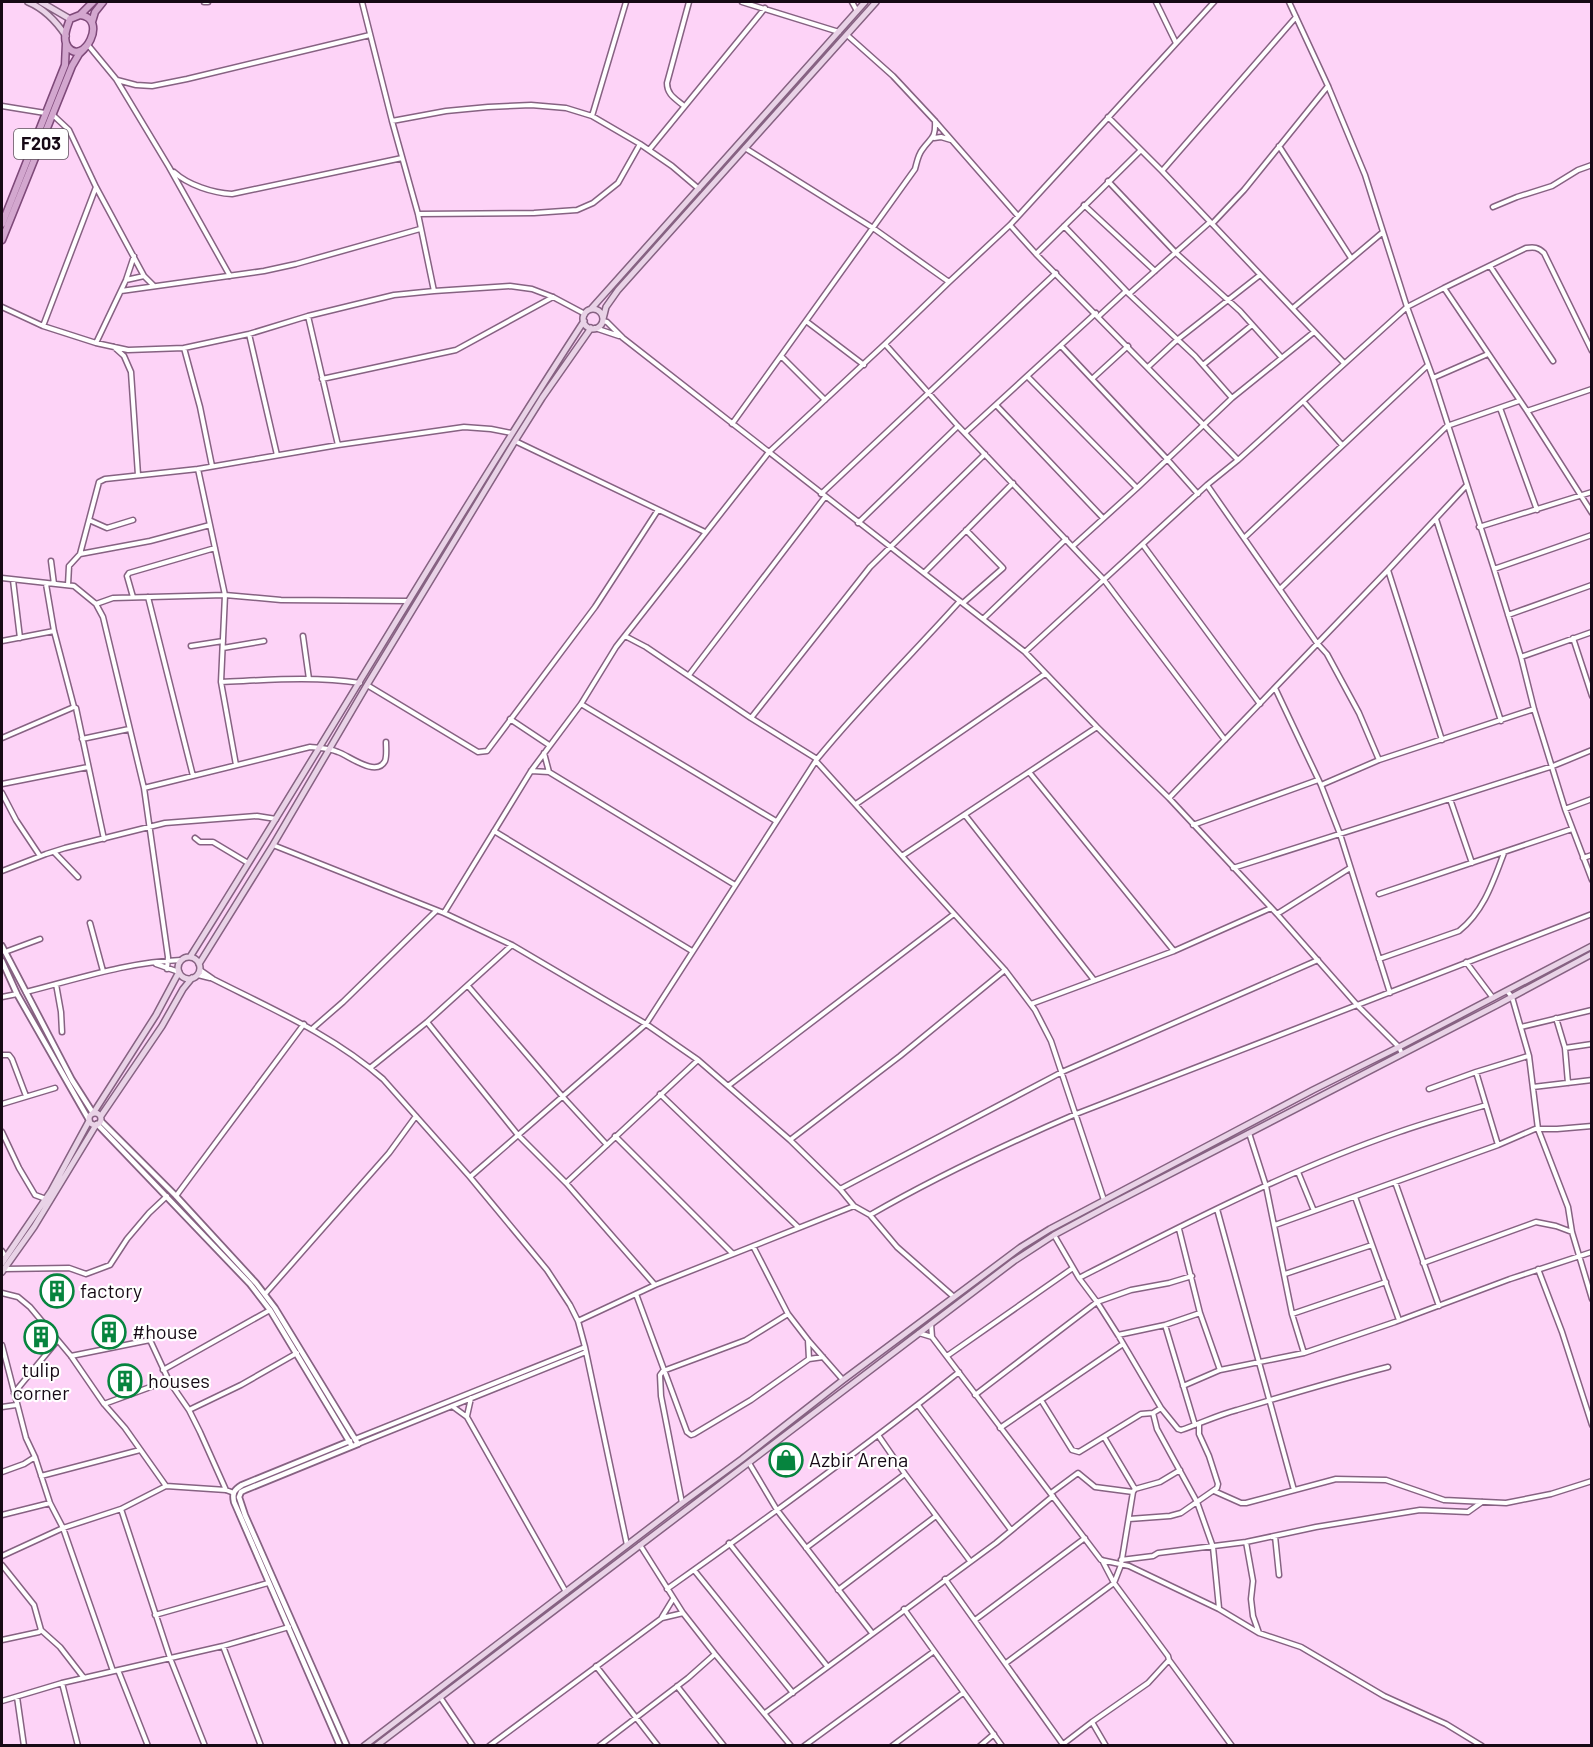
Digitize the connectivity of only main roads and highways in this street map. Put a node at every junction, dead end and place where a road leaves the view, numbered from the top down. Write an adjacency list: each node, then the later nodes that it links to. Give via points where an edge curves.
1 (28, 2): 10 (main road, via 55,21)
2 (41, 2): 8 (main road)
3 (93, 2): 7 (main road)
4 (103, 2): 9 (main road)
5 (865, 2): 13 (main road)
6 (876, 2): 14 (main road)
7 (80, 15): 8 (main road); 9 (main road)
8 (70, 20): 10 (main road)
9 (92, 22): 11 (main road, via 92,36)
10 (66, 40): 11 (main road, via 75,51); 12 (main road, F203, via 65,65)
11 (86, 47): 12 (main road, F203, via 72,66)
12 (50, 114): 15 (main road, F203); 16 (main road, F203)
13 (704, 183): 14 (main road); 17 (main road)
14 (709, 188): 18 (main road, via 618,290 606,307)
15 (2, 222)
16 (2, 240)
17 (591, 309): 18 (main road, via 600,312); 19 (main road)
18 (603, 320): 20 (main road)
19 (584, 321): 20 (main road); 23 (main road, via 511,433)
20 (593, 328): 25 (main road, via 515,441)
21 (1592, 946): 29 (main road, via 1104,1200)
22 (1592, 954): 29 (main road)
23 (190, 957): 24 (main road, via 181,960); 25 (main road, via 196,959)
24 (179, 972): 25 (main road, via 185,978); 26 (main road)
25 (197, 972): 28 (main road)
26 (94, 1112): 27 (main road); 28 (main road, via 98,1113)
27 (89, 1121): 28 (main road); 30 (main road)
28 (98, 1122): 30 (main road, via 34,1227)
29 (1097, 1208): 31 (main road, via 1021,1247); 32 (main road, via 1014,1261)
30 (2, 1268)
31 (868, 1362): 32 (main road); 33 (main road)
32 (873, 1368): 34 (main road)
33 (364, 1746)
34 (376, 1746)

